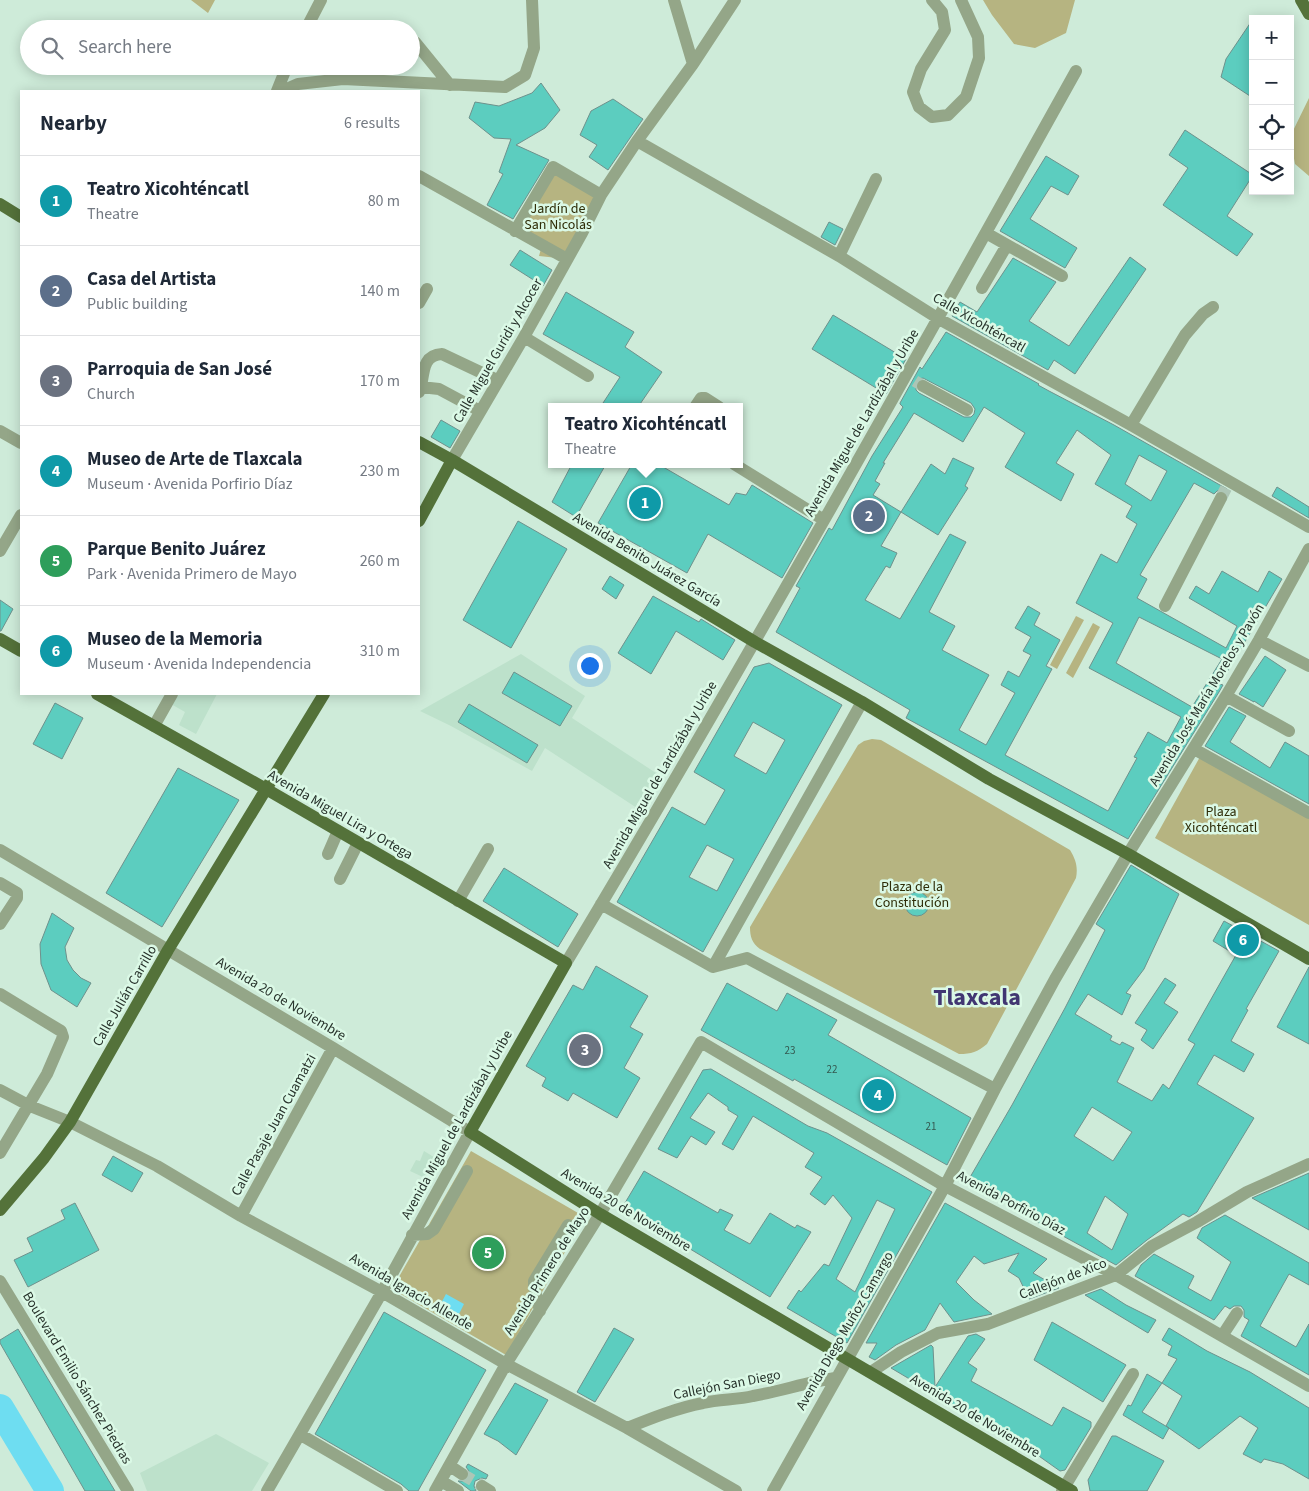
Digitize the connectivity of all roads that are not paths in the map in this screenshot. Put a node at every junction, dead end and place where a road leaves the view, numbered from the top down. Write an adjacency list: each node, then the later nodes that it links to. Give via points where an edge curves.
1 (321, 0): 9 (street)
2 (532, 0): 14 (street, via 534,48 526,75 505,87)
3 (674, 0): 11 (street)
4 (735, 0): 11 (street, Calle Miguel Guridi y Alcocer)
5 (932, 0): 6 (street, via 942,12 945,30 921,69 912,92 918,106 932,117 948,115 966,97 979,58 978,37)
6 (961, 0)
7 (1301, 0): 8 (main road)
8 (1309, 14)
9 (311, 20)
10 (420, 48): 14 (street)
11 (693, 64): 17 (street, Calle Miguel Guridi y Alcocer)
12 (1076, 72): 24 (street, Avenida Miguel de Lardizábal y Uribe)
13 (283, 75): 15 (street)
14 (450, 84): 16 (street, via 343,79 298,84)
15 (277, 90)
16 (284, 90)
17 (637, 141): 20 (street, Calle Miguel Guridi y Alcocer); 26 (street, Calle Xicohténcatl)
18 (420, 177): 23 (street)
19 (876, 179): 26 (street)
20 (601, 195): 23 (street, via 553,167); 27 (street, Calle Miguel Guridi y Alcocer)
21 (0, 204): 22 (main road)
22 (20, 215)
23 (515, 231): 27 (street)
24 (986, 233): 25 (street); 33 (street, Avenida Miguel de Lardizábal y Uribe)
25 (1007, 245): 28 (street); 29 (street)
26 (839, 256): 33 (street, Calle Xicohténcatl)
27 (567, 259): 34 (street, Calle Miguel Guridi y Alcocer)
28 (1062, 276)
29 (982, 288)
30 (427, 289): 31 (street)
31 (420, 301)
32 (1213, 307): 43 (street, via 1185,335)
33 (939, 319): 37 (street, Avenida Miguel de Lardizábal y Uribe); 43 (street, Calle Xicohténcatl)
34 (524, 337): 35 (street); 36 (street, Calle Miguel Guridi y Alcocer)
35 (588, 376)
36 (497, 380): 38 (street, via 442,354 435,354 426,363); 42 (street, Calle Miguel Guridi y Alcocer)
37 (915, 381): 41 (street); 52 (street, Avenida Miguel de Lardizábal y Uribe)
38 (420, 389): 42 (street, via 439,389)
39 (698, 403): 40 (street, via 701,398)
40 (713, 403)
41 (967, 410)
42 (480, 411): 47 (street, Calle Miguel Guridi y Alcocer)
43 (1131, 425): 49 (street, Calle Xicohténcatl)
44 (0, 431): 45 (street)
45 (20, 442)
46 (420, 443): 47 (main road, Avenida Benito Juárez García)
47 (452, 460): 51 (main road, Calle Miguel Guridi y Alcocer); 59 (main road, Avenida Benito Juárez García)
48 (740, 468): 52 (street)
49 (1226, 489): 53 (street, Calle Xicohténcatl); 56 (street)
50 (20, 517): 55 (street)
51 (420, 519)
52 (824, 520): 59 (street, Avenida Miguel de Lardizábal y Uribe)
53 (1309, 527)
54 (1309, 549): 58 (street, Avenida José María Morelos y Pavón)
55 (0, 551)
56 (1164, 606)
57 (0, 639): 60 (main road)
58 (1259, 640): 61 (street); 65 (street, Avenida José María Morelos y Pavón)
59 (755, 642): 66 (main road, Avenida Benito Juárez García); 81 (street, Avenida Miguel de Lardizábal y Uribe)
60 (20, 650)
61 (1309, 666)
62 (99, 695): 67 (main road, Avenida Miguel Lira y Ortega)
63 (171, 695): 67 (street)
64 (323, 695): 70 (main road)
65 (1226, 696): 68 (street); 69 (street, Avenida José María Morelos y Pavón)
66 (862, 702): 77 (main road, via 999,785); 86 (street)
67 (154, 726): 70 (main road, Avenida Miguel Lira y Ortega)
68 (1288, 731)
69 (1194, 748): 71 (street); 77 (street, Avenida José María Morelos y Pavón)
70 (266, 789): 72 (main road, Avenida Miguel Lira y Ortega); 83 (main road, Calle Julián Carrillo)
71 (1309, 814)
72 (338, 831): 73 (main road, Avenida Miguel Lira y Ortega); 76 (street)
73 (358, 843): 78 (street); 80 (main road, Avenida Miguel Lira y Ortega)
74 (488, 849): 80 (street)
75 (1, 852): 83 (street, Avenida 20 de Noviembre)
76 (328, 854)
77 (1128, 854): 84 (main road); 90 (street)
78 (340, 879)
79 (0, 883): 82 (street, via 17,893 17,898)
80 (458, 901): 85 (main road, Avenida Miguel Lira y Ortega)
81 (602, 904): 85 (street, Avenida Miguel de Lardizábal y Uribe); 86 (street)
82 (2, 916)
83 (168, 950): 89 (street, Avenida 20 de Noviembre); 93 (main road, Calle Julián Carrillo)
84 (1309, 959)
85 (566, 963): 94 (main road, Avenida Miguel de Lardizábal y Uribe)
86 (712, 967): 90 (street, via 747,958)
87 (0, 994): 92 (street, via 61,1031 63,1036)
88 (701, 1042): 98 (street, Avenida Porfirio Díaz); 100 (street, Avenida Primero de Mayo)
89 (333, 1048): 94 (street, Avenida 20 de Noviembre); 101 (street, Calle Pasaje Juan Cuamatzi)
90 (995, 1089): 98 (street)
91 (0, 1090): 92 (street, Avenida Ignacio Allende)
92 (30, 1106): 93 (street, Avenida Ignacio Allende); 95 (street)
93 (70, 1122): 99 (main road, Calle Julián Carrillo); 101 (street, Avenida Ignacio Allende, via 157,1166)
94 (470, 1132): 100 (main road, Avenida 20 de Noviembre); 103 (street, Avenida Miguel de Lardizábal y Uribe)
95 (0, 1154)
96 (1309, 1164): 104 (street, Callejón de Xico, via 1247,1192 1152,1246)
97 (467, 1171): 103 (street, via 434,1229 427,1234)
98 (945, 1186): 104 (street, Avenida Porfirio Díaz); 110 (street, Avenida Diego Muñoz Camargo)
99 (0, 1210)
100 (600, 1214): 107 (street, Avenida Primero de Mayo); 110 (main road, Avenida 20 de Noviembre)
101 (241, 1216): 106 (street, Avenida Ignacio Allende)
102 (568, 1225): 107 (street, via 534,1281)
103 (412, 1236): 106 (street, Avenida Miguel de Lardizábal y Uribe)
104 (1116, 1275): 109 (street, Avenida Porfirio Díaz); 112 (street, Callejón de Xico, via 988,1324 938,1333 900,1352)
105 (0, 1281): 122 (street, Boulevard Emilio Sánchez Piedras)
106 (382, 1292): 111 (street, Avenida Ignacio Allende); 117 (street, Avenida Miguel de Lardizábal y Uribe)
107 (540, 1311): 111 (street, Avenida Primero de Mayo)
108 (1237, 1313): 109 (street)
109 (1222, 1336): 115 (street, Avenida Porfirio Díaz)
110 (847, 1358): 112 (main road, Avenida 20 de Noviembre); 114 (street, Avenida Diego Muñoz Camargo)
111 (506, 1364): 116 (street, Avenida Ignacio Allende); 118 (street, Avenida Primero de Mayo)
112 (871, 1372): 121 (main road, Avenida 20 de Noviembre)
113 (1133, 1374): 121 (street)
114 (836, 1378): 116 (street, Callejón San Diego, via 750,1397 704,1402); 127 (street, Avenida Diego Muñoz Camargo)
115 (1309, 1386)
116 (627, 1428): 126 (street, Avenida Ignacio Allende)
117 (301, 1435): 123 (street, Avenida Miguel de Lardizábal y Uribe); 124 (street)
118 (450, 1466): 119 (street); 120 (street, Avenida Primero de Mayo)
119 (462, 1474)
120 (438, 1486): 125 (street)
121 (1066, 1489)
122 (128, 1491)
123 (267, 1491)
124 (397, 1491)
125 (458, 1491)
126 (736, 1491)
127 (773, 1491)

